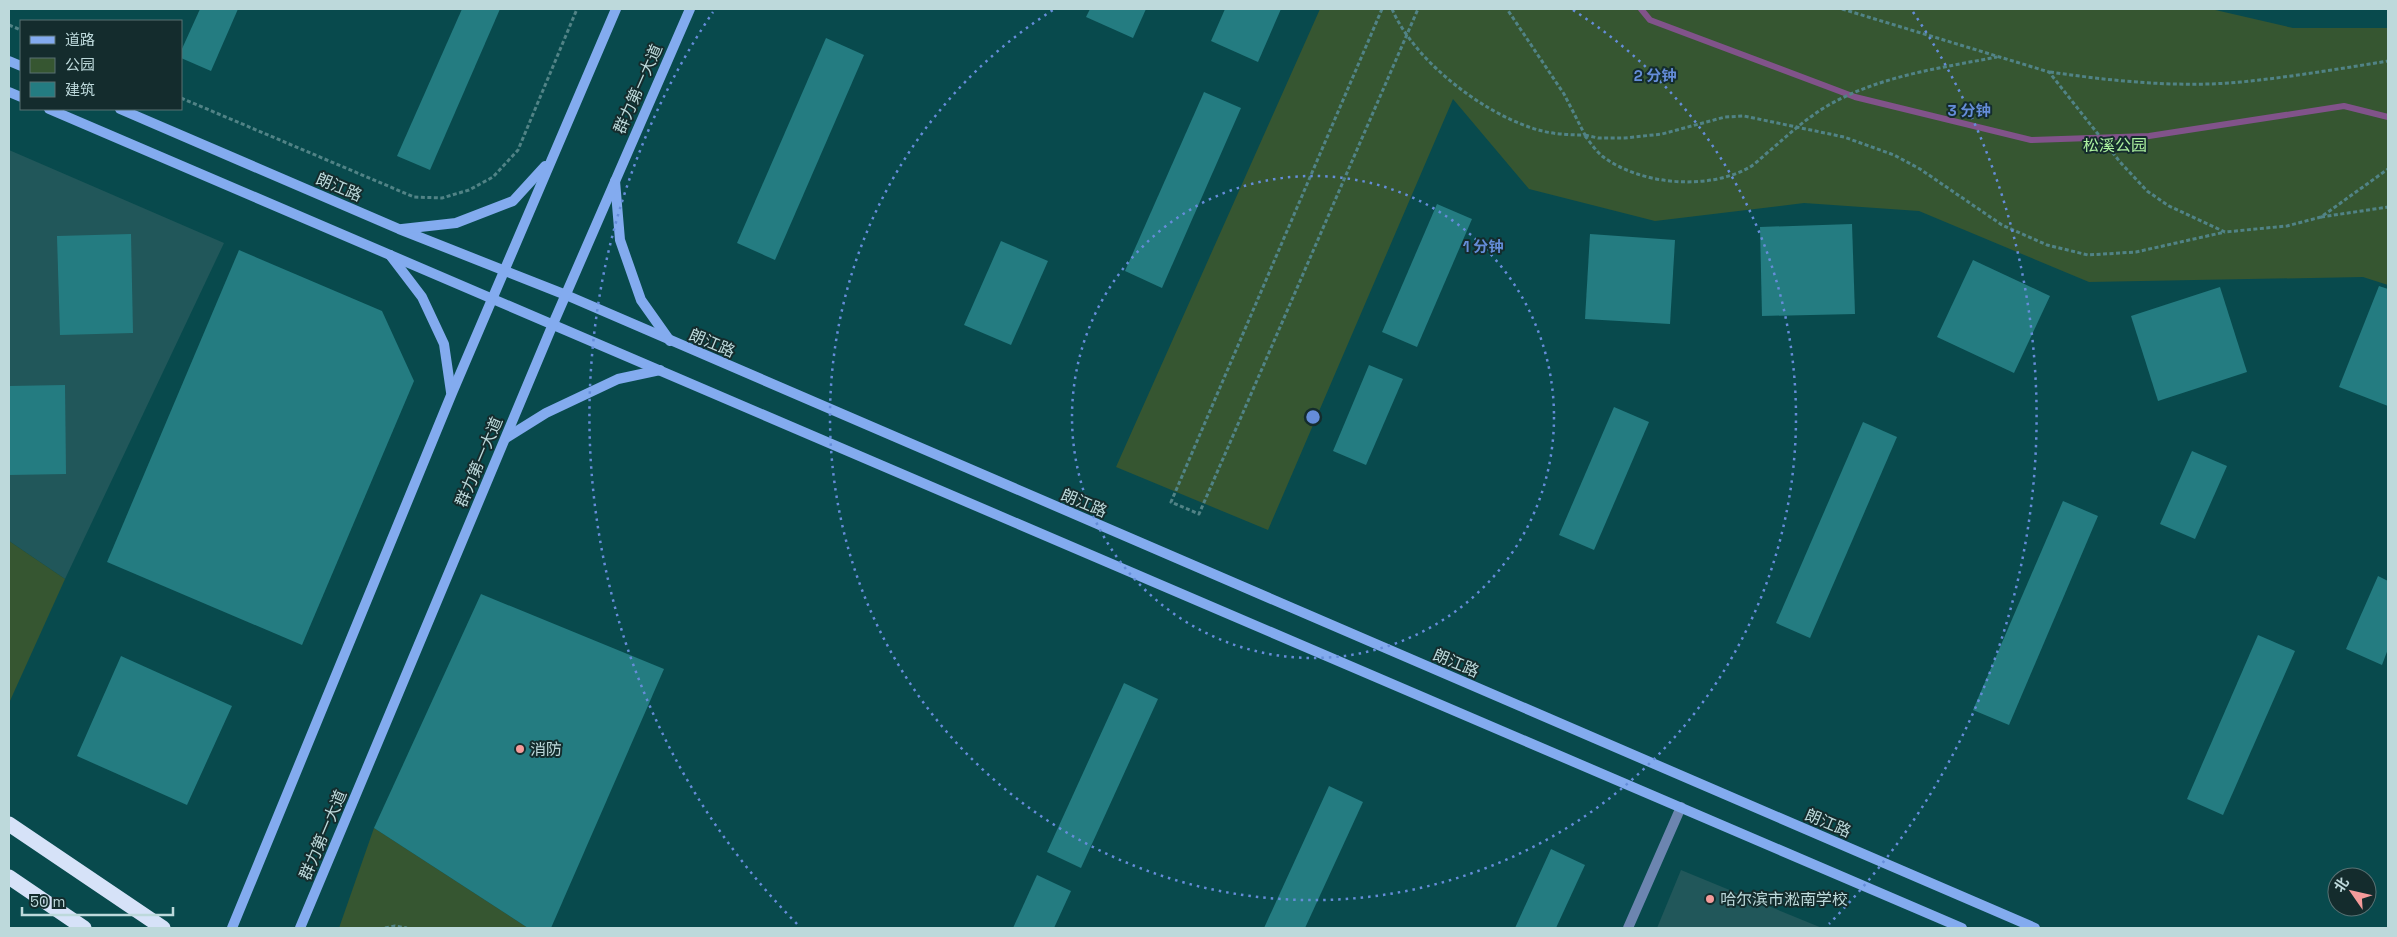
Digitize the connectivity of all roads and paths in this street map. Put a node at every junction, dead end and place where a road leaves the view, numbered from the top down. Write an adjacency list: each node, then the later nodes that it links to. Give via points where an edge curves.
1 (577, 9): 13 (path, via 518,150 492,177 469,190 442,198 414,197)
2 (616, 9): 18 (main road)
3 (690, 9): 20 (main road, 群力第一大道)
4 (1382, 9): 9 (path, via 1171,502 1199,514)
5 (1392, 9): 9 (path)
6 (1418, 9): 9 (path)
7 (1507, 9): 17 (path, via 1564,94)
8 (1842, 9): 10 (path)
9 (1406, 35): 17 (path, via 1436,68 1506,118 1560,134)
10 (1999, 57): 12 (path); 16 (path, via 1888,80 1827,106)
11 (2388, 61): 12 (path, via 2239,82 2191,84 2097,79)
12 (2049, 72): 24 (path, via 2134,179 2170,206)
13 (182, 98)
14 (51, 110): 25 (main road)
15 (122, 110): 23 (main road, 朗江路)
16 (1796, 128): 17 (path, via 1744,116 1725,117 1662,134 1625,138); 17 (path, via 1752,166 1733,176 1707,182 1678,182 1635,173 1601,155); 24 (path, via 1844,136 1894,155 2002,225 2065,251 2088,255 2136,252)
17 (1585, 135)
18 (551, 160): 23 (main road, via 513,200 456,223); 26 (main road)
19 (2388, 169): 22 (path)
20 (614, 180): 27 (main road, 群力第一大道); 30 (main road, via 620,240 641,300)
21 (2388, 207): 22 (path)
22 (2321, 218): 24 (path, via 2286,226)
23 (400, 229): 26 (main road, 朗江路)
24 (2225, 232)
25 (389, 254): 28 (main road); 32 (main road, via 422,297 444,344)
26 (504, 270): 27 (main road, 朗江路); 28 (main road)
27 (566, 296): 29 (main road, 群力第一大道); 30 (main road, 朗江路)
28 (492, 298): 29 (main road); 32 (main road)
29 (553, 324): 31 (main road); 33 (main road, 群力第一大道)
30 (671, 342): 45 (main road, 朗江路)
31 (660, 370): 33 (main road, via 618,379 546,413); 34 (main road)
32 (452, 393): 39 (main road)
33 (506, 438): 40 (main road, 群力第一大道)
34 (1681, 807): 43 (street); 44 (main road)
35 (9, 824): 38 (highway)
36 (9, 877): 37 (highway)
37 (84, 928)
38 (163, 928)
39 (232, 928)
40 (300, 928)
41 (385, 928): 42 (path)
42 (407, 928)
43 (1628, 928)
44 (1962, 928)
45 (2035, 928)

